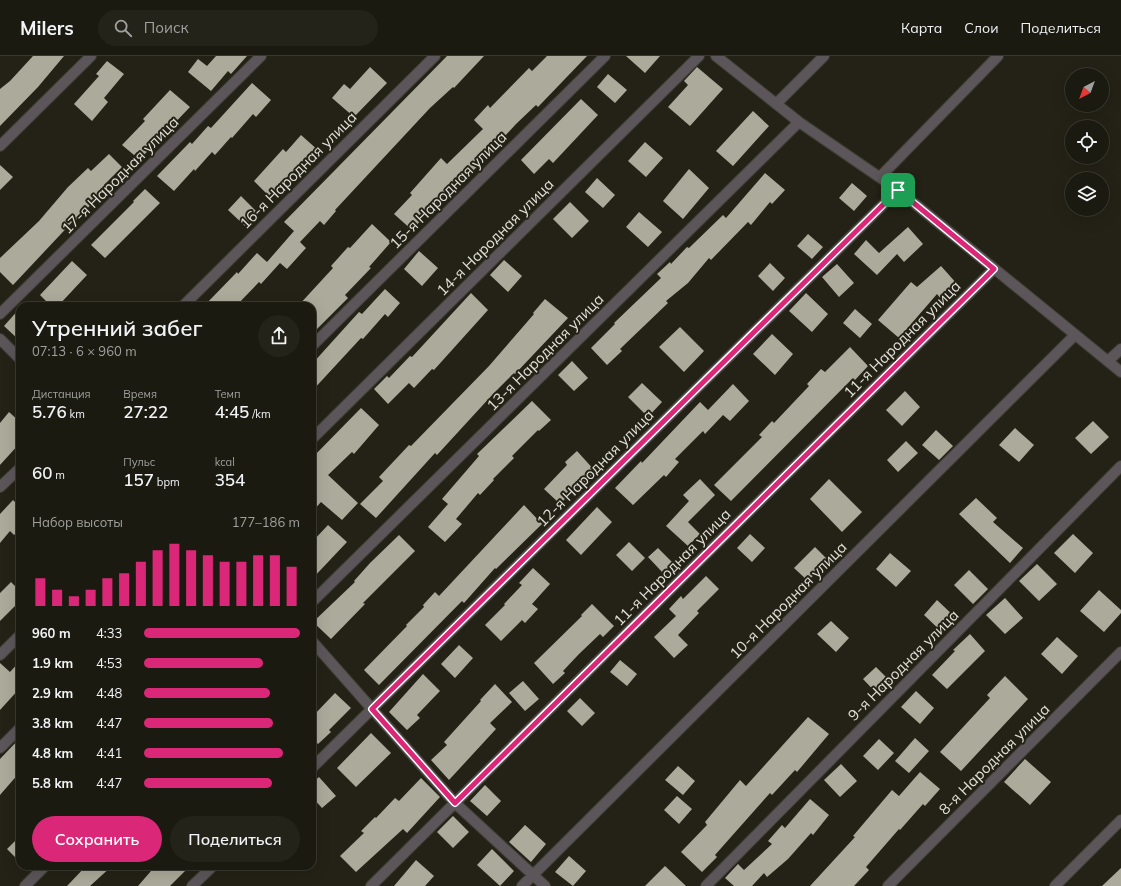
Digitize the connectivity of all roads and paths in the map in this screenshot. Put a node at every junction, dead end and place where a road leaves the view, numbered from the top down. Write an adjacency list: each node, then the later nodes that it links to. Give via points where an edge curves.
1 (90, 56): 11 (street)
2 (261, 56): 16 (street, 17-я Народная улица)
3 (435, 56): 15 (street, 16-я Народная улица)
4 (605, 56): 19 (street, 15-я Народная улица)
5 (699, 56): 24 (street, 14-я Народная улица)
6 (716, 56): 9 (street)
7 (824, 56): 9 (street)
8 (998, 56): 12 (street)
9 (776, 104): 10 (street)
10 (799, 122): 12 (street); 28 (street, 13-я Народная улица)
11 (0, 146)
12 (880, 177): 13 (street)
13 (898, 190): 14 (street); 33 (street, 12-я Народная улица)
14 (994, 269): 17 (street); 37 (street, 11-я Народная улица)
15 (187, 302)
16 (0, 314)
17 (1075, 335): 22 (street); 41 (street, 10-я Народная улица)
18 (0, 339): 21 (street)
19 (316, 342)
20 (1121, 349): 22 (street)
21 (16, 355)
22 (1108, 361): 23 (street)
23 (1121, 372)
24 (316, 435)
25 (1121, 466): 47 (street, 9-я Народная улица)
26 (16, 472): 27 (street)
27 (0, 488)
28 (316, 598)
29 (16, 639): 32 (street)
30 (316, 646): 33 (street)
31 (1121, 652): 48 (street, 8-я Народная улица)
32 (0, 655)
33 (372, 709): 36 (street, 12-я Народная улица); 37 (street)
34 (16, 732): 35 (street)
35 (0, 748)
36 (316, 764)
37 (455, 803): 41 (street); 44 (street, 11-я Народная улица)
38 (1121, 820): 49 (street)
39 (41, 870): 42 (street)
40 (209, 870): 43 (street)
41 (532, 876): 45 (street, 10-я Народная улица); 46 (street)
42 (25, 886)
43 (192, 886)
44 (370, 886)
45 (522, 886)
46 (545, 886)
47 (706, 886)
48 (888, 886)
49 (1055, 886)

